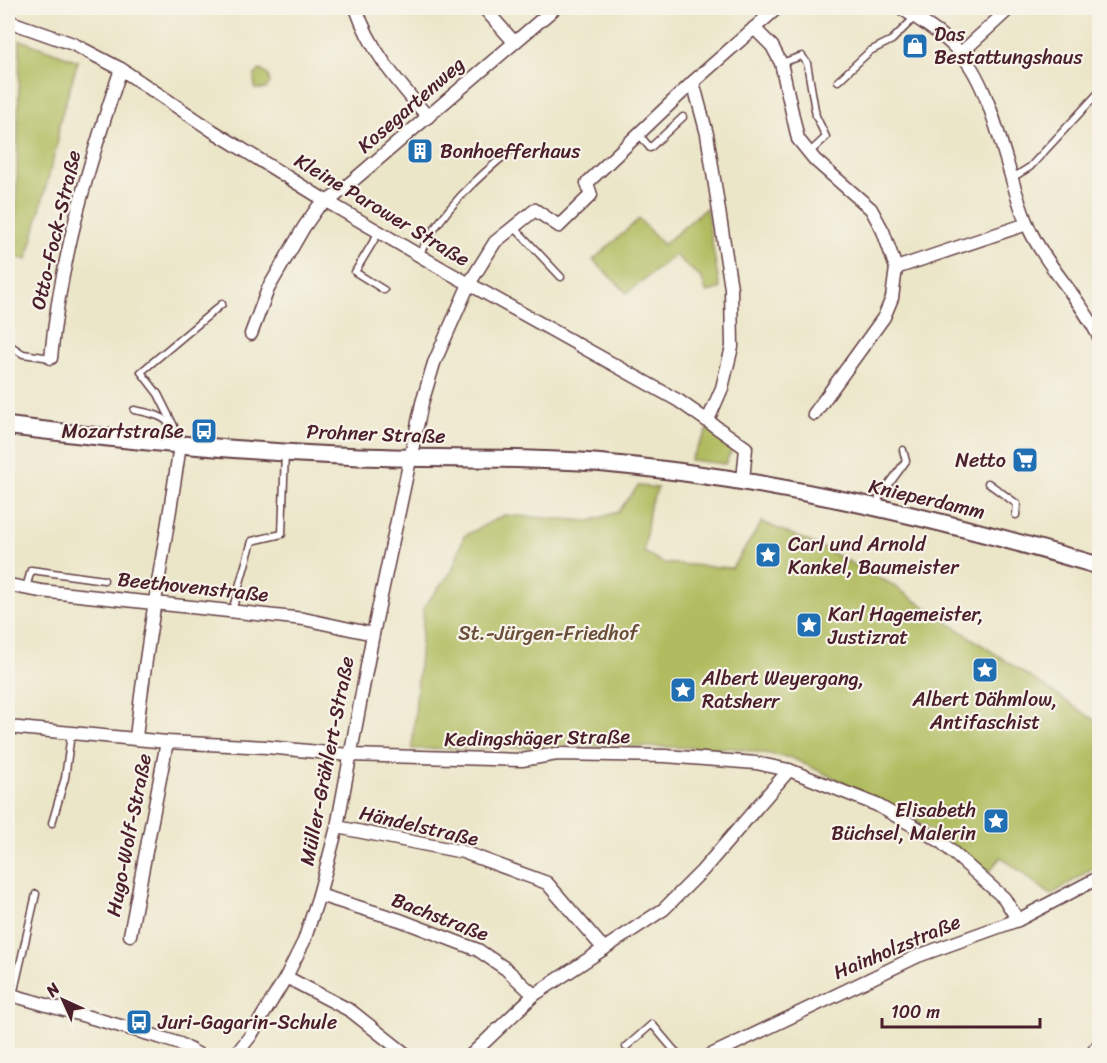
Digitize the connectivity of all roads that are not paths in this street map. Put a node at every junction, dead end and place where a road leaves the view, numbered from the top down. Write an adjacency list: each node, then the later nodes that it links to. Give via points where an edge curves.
1 (356, 8): 17 (street, via 379,59)
2 (484, 8): 10 (street)
3 (555, 8): 10 (street, Kosegartenweg)
4 (777, 8): 9 (street)
5 (901, 8): 7 (street)
6 (1010, 8): 11 (street)
7 (915, 17): 11 (street); 14 (lane)
8 (8, 21): 13 (street, Kleine Parower Straße, via 73,44)
9 (754, 28): 12 (street, via 772,46); 15 (street)
10 (514, 42): 17 (street, Kosegartenweg)
11 (961, 53): 22 (street, via 978,78)
12 (781, 63): 21 (street, via 796,133); 21 (lane, via 802,56 807,63 816,116 826,137)
13 (121, 69): 23 (street, Kleine Parower Straße); 36 (street, Otto-Fock-Straße, via 70,240)
14 (838, 81)
15 (693, 82): 19 (street); 39 (street, via 707,134 731,288 732,347 722,388)
16 (1100, 91): 22 (lane, via 1030,167)
17 (428, 117): 23 (street, Kosegartenweg)
18 (683, 117): 19 (lane, via 650,148)
19 (638, 133): 24 (street, Müller-Grählert-Straße, via 587,183 591,195 560,226 535,210)
20 (515, 147): 27 (lane, via 441,219)
21 (809, 153): 28 (street, via 871,209)
22 (1012, 178): 25 (street)
23 (326, 201): 26 (street, Kleine Parower Straße); 33 (street, Kosegartenweg, via 309,220 268,289)
24 (514, 226): 29 (lane); 30 (street, Müller-Grählert-Straße, via 495,242)
25 (1032, 227): 28 (street); 34 (street, via 1045,258)
26 (378, 232): 27 (street, Kleine Parower Straße); 31 (lane, via 355,272)
27 (419, 255): 30 (street, Kleine Parower Straße)
28 (896, 268): 38 (street, via 892,298 884,317)
29 (561, 277)
30 (469, 284): 39 (street, Kleine Parower Straße); 45 (street, Müller-Grählert-Straße, via 434,363)
31 (384, 290)
32 (222, 304): 41 (lane, via 141,372 158,394)
33 (251, 334)
34 (1100, 339)
35 (8, 344): 36 (lane, Otto-Fock-Straße, via 23,354)
36 (51, 357)
37 (134, 410): 41 (lane, via 159,414)
38 (814, 414)
39 (708, 420): 46 (street, Kleine Parower Straße, via 746,448)
40 (8, 426): 42 (main road, Prohner Straße)
41 (174, 426): 42 (lane)
42 (180, 445): 44 (main road, Prohner Straße); 54 (street)
43 (903, 450): 48 (lane, via 906,461 879,498)
44 (285, 452): 45 (main road, Prohner Straße); 55 (lane, via 282,534 252,542)
45 (412, 457): 46 (main road, Prohner Straße, via 598,463); 56 (street, Müller-Grählert-Straße)
46 (743, 480): 48 (main road, Knieperdamm)
47 (988, 483): 49 (lane, via 1017,504)
48 (877, 509): 50 (main road, Knieperdamm)
49 (1016, 515)
50 (1100, 566)
51 (104, 580): 53 (lane, via 31,570)
52 (8, 585): 53 (street, Beethovenstraße)
53 (26, 588): 54 (street, Beethovenstraße)
54 (156, 603): 55 (street, Beethovenstraße); 59 (street, via 143,665)
55 (232, 611): 56 (street, Beethovenstraße, via 304,619)
56 (373, 634): 61 (street, Müller-Grählert-Straße)
57 (8, 727): 58 (street, Kedingshäger Straße)
58 (71, 734): 59 (street, Kedingshäger Straße); 63 (lane, via 65,778)
59 (136, 738): 60 (street, Kedingshäger Straße)
60 (167, 742): 61 (street, Kedingshäger Straße); 69 (street, Hugo-Wolf-Straße)
61 (349, 755): 62 (street, Kedingshäger Straße, via 522,760 557,754 665,756 756,763); 64 (street, Müller-Grählert-Straße)
62 (789, 770): 68 (street, Kedingshäger Straße, via 877,805 940,842 1004,898); 70 (street, via 702,872 664,909)
63 (52, 823)
64 (337, 827): 67 (street, Müller-Grählert-Straße); 70 (street, Händelstraße, via 463,852 547,883)
65 (1100, 877): 68 (street, Hainholzstraße)
66 (36, 894): 72 (lane)
67 (320, 895): 71 (street, Müller-Grählert-Straße); 73 (street, Bachstraße, via 478,950)
68 (1018, 920): 81 (street, Hainholzstraße, via 918,956)
69 (130, 935)
70 (604, 949): 73 (street)
71 (286, 977): 77 (street, Müller-Grählert-Straße); 78 (street, via 351,1011)
72 (10, 994): 76 (street, via 159,1037)
73 (534, 995): 79 (street)
74 (1100, 1043): 82 (street)
75 (626, 1047): 80 (lane, via 652,1024)
76 (201, 1056)
77 (235, 1056)
78 (408, 1056)
79 (470, 1056)
80 (679, 1056)
81 (709, 1056)
82 (1090, 1056)

